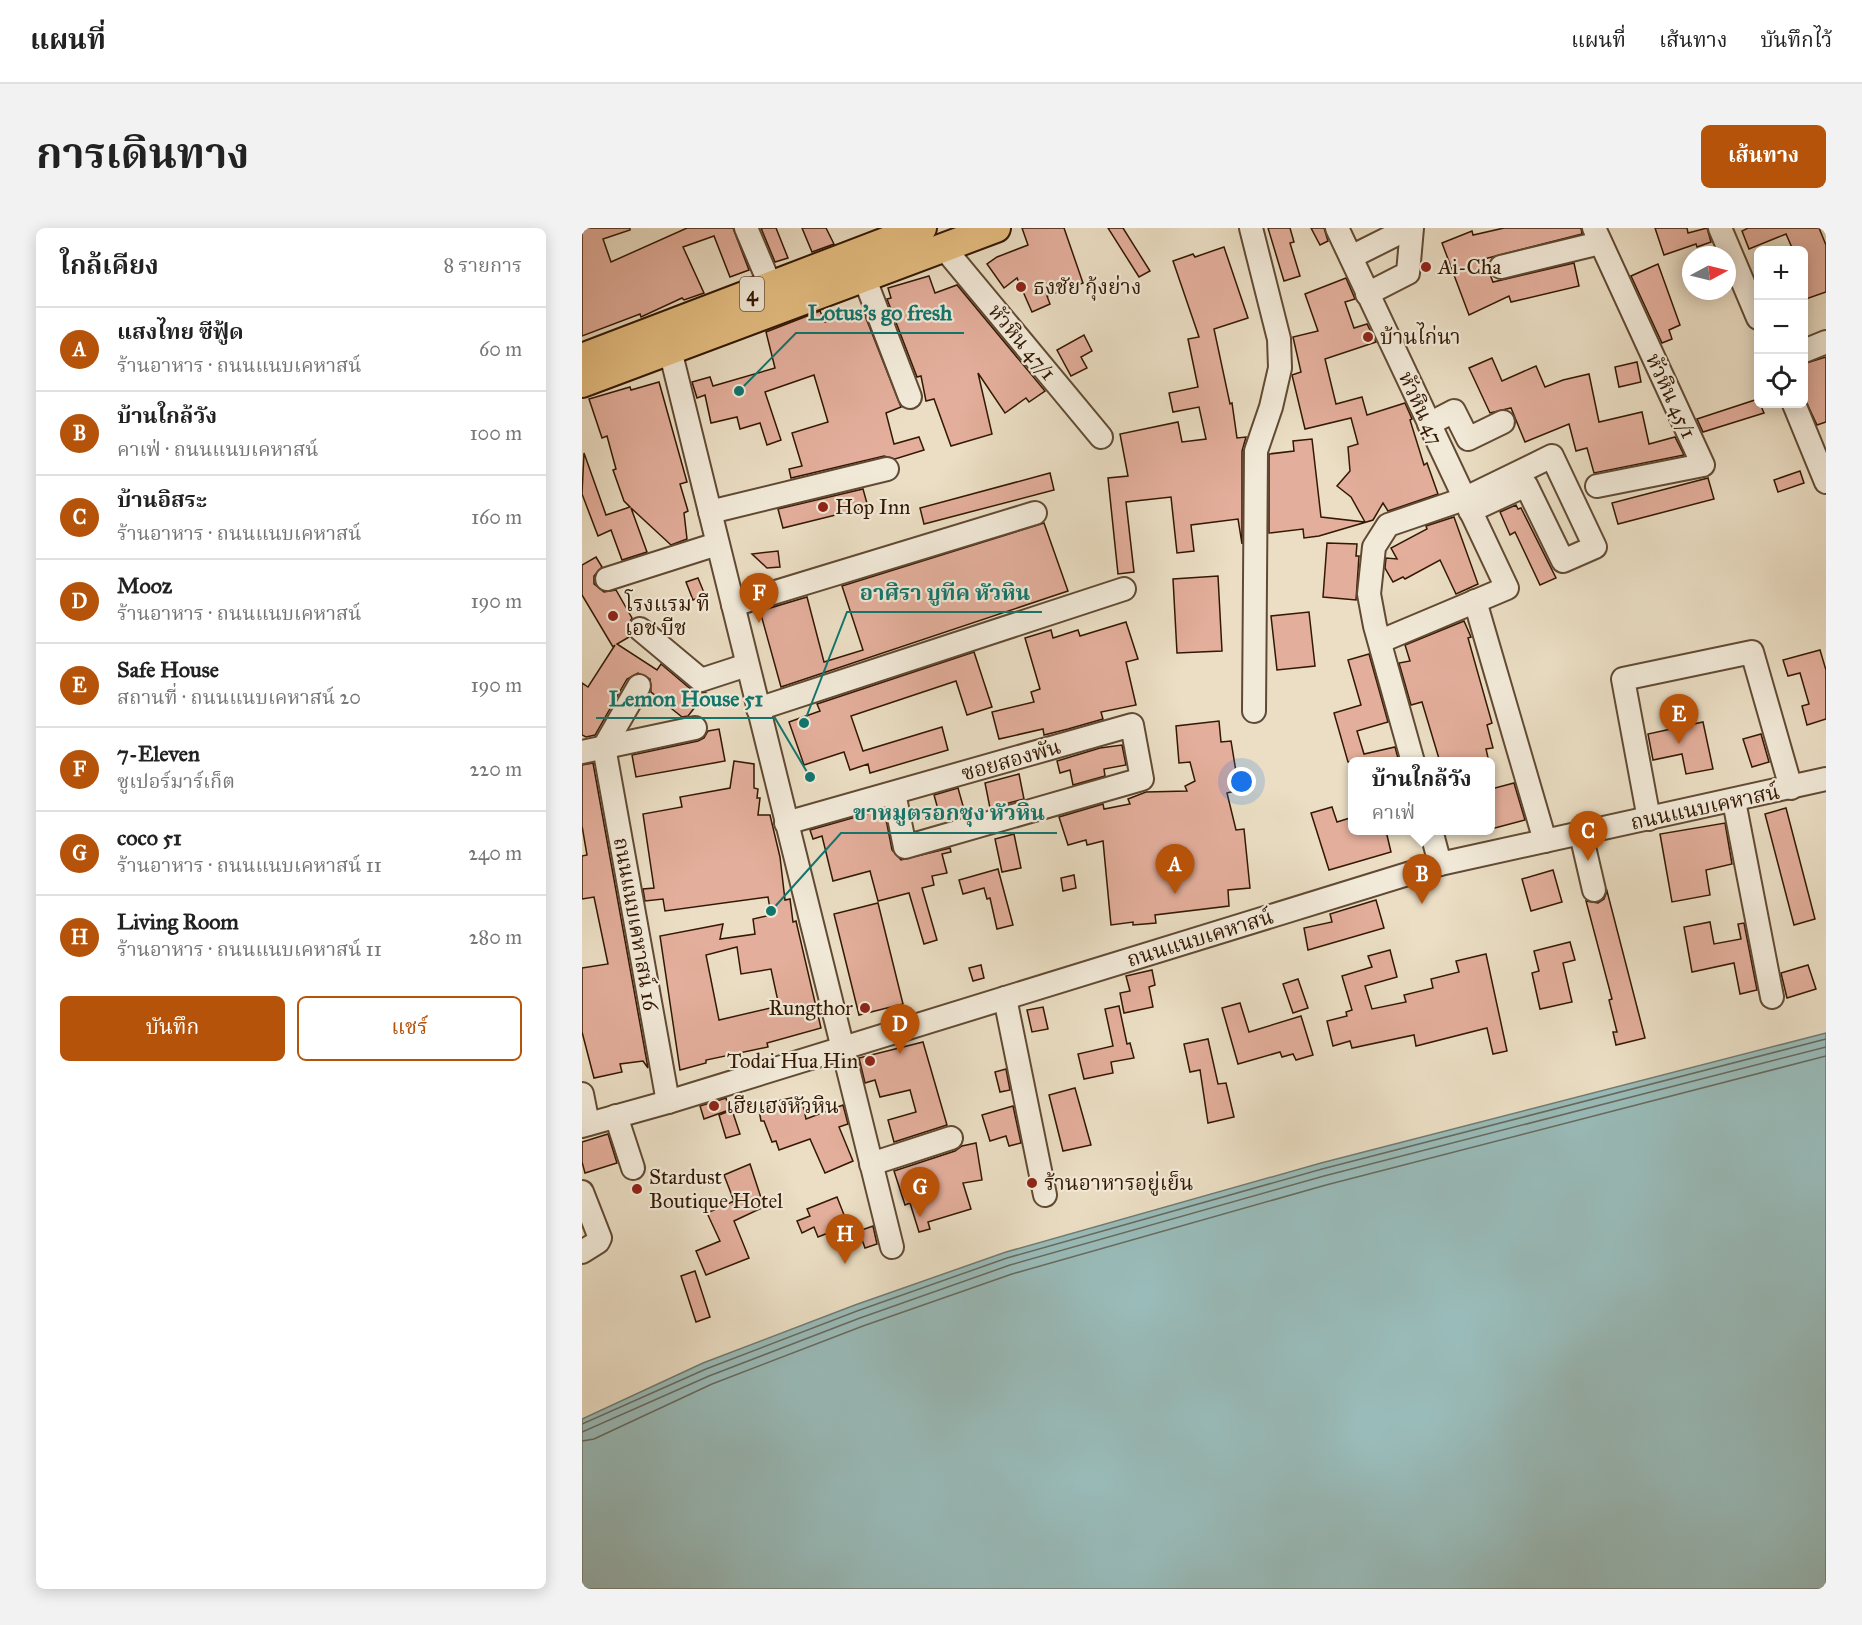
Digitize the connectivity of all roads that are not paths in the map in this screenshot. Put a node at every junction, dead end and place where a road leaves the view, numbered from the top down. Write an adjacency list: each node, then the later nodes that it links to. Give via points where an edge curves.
1 (746, 228): 13 (street)
2 (996, 228): 9 (main road, 4)
3 (1251, 228): 44 (street, via 1279,339 1280,368 1256,451)
4 (1337, 228): 10 (street, หัวหิน 47)
5 (1410, 228): 10 (street); 14 (street, via 1408,273)
6 (1720, 228): 15 (street)
7 (909, 230): 13 (main road, 4)
8 (1597, 235): 11 (street); 30 (street, หัวหิน 45/1, via 1703,465)
9 (944, 248): 12 (main road, 4); 25 (street, หัวหิน 47/1)
10 (1351, 257): 14 (street, หัวหิน 47)
11 (1501, 267)
12 (864, 277): 16 (main road, 4); 21 (street)
13 (771, 287): 16 (main road, 4)
14 (1367, 294): 24 (street, หัวหิน 47)
15 (1754, 309)
16 (666, 339): 19 (main road, 4); 20 (main road, 4); 32 (street)
17 (1826, 342): 18 (street)
18 (1808, 349)
19 (582, 358)
20 (582, 383)
21 (910, 397)
22 (1797, 408): 26 (street)
23 (1503, 422): 24 (street, via 1468,439 1454,411)
24 (1429, 424): 31 (street, หัวหิน 47)
25 (1101, 437)
26 (1818, 438): 29 (street)
27 (887, 469): 32 (street)
28 (1523, 478): 31 (street)
29 (1826, 482)
30 (1597, 486)
31 (1467, 505): 37 (street, หัวหิน 47, via 1507,588); 40 (street, via 1388,525 1374,547 1369,594)
32 (710, 512): 34 (street)
33 (1035, 513): 38 (street)
34 (717, 544): 35 (street); 38 (street)
35 (607, 579)
36 (1124, 589): 43 (street)
37 (1475, 601): 40 (street); 57 (street)
38 (733, 605): 41 (street)
39 (640, 629): 41 (street, via 701,680)
40 (1381, 641): 48 (street)
41 (747, 665): 43 (street)
42 (639, 686): 46 (street)
43 (758, 709): 54 (street)
44 (1254, 711)
45 (695, 728): 46 (street)
46 (604, 747): 47 (street); 64 (street, ถนนแนบเคหาสน์ 16)
47 (582, 752)
48 (1412, 757)
49 (1826, 779): 50 (street, ถนนแนบเคหาสน์)
50 (1791, 788): 52 (street, ถนนแนบเคหาสน์); 53 (street, via 1752,652 1623,679)
51 (894, 793): 51 (street, ซอยสองพัน, via 905,847 1142,779 1132,725); 54 (street, ซอยสองพัน)
52 (1734, 801): 53 (street, ถนนแนบเคหาสน์); 60 (street)
53 (1649, 819): 55 (street, ถนนแนบเคหาสน์)
54 (786, 823): 62 (street)
55 (1581, 834): 57 (street, ถนนแนบเคหาสน์); 59 (street)
56 (1432, 835): 58 (street)
57 (1545, 841): 58 (street, ถนนแนบเคหาสน์)
58 (1440, 864): 61 (street, ถนนแนบเคหาสน์)
59 (1594, 890)
60 (1773, 997)
61 (1005, 998): 62 (street, ถนนแนบเคหาสน์); 71 (street)
62 (842, 1048): 64 (street, ถนนแนบเคหาสน์); 68 (street)
63 (582, 1094): 66 (street)
64 (668, 1102): 65 (street, ถนนแนบเคหาสน์)
65 (616, 1116): 66 (street, ถนนแนบเคหาสน์); 69 (street)
66 (585, 1125)
67 (951, 1138): 68 (street)
68 (871, 1164): 72 (street)
69 (633, 1168)
70 (582, 1192): 73 (street, via 600,1238)
71 (1045, 1195)
72 (892, 1247)
73 (582, 1252)

